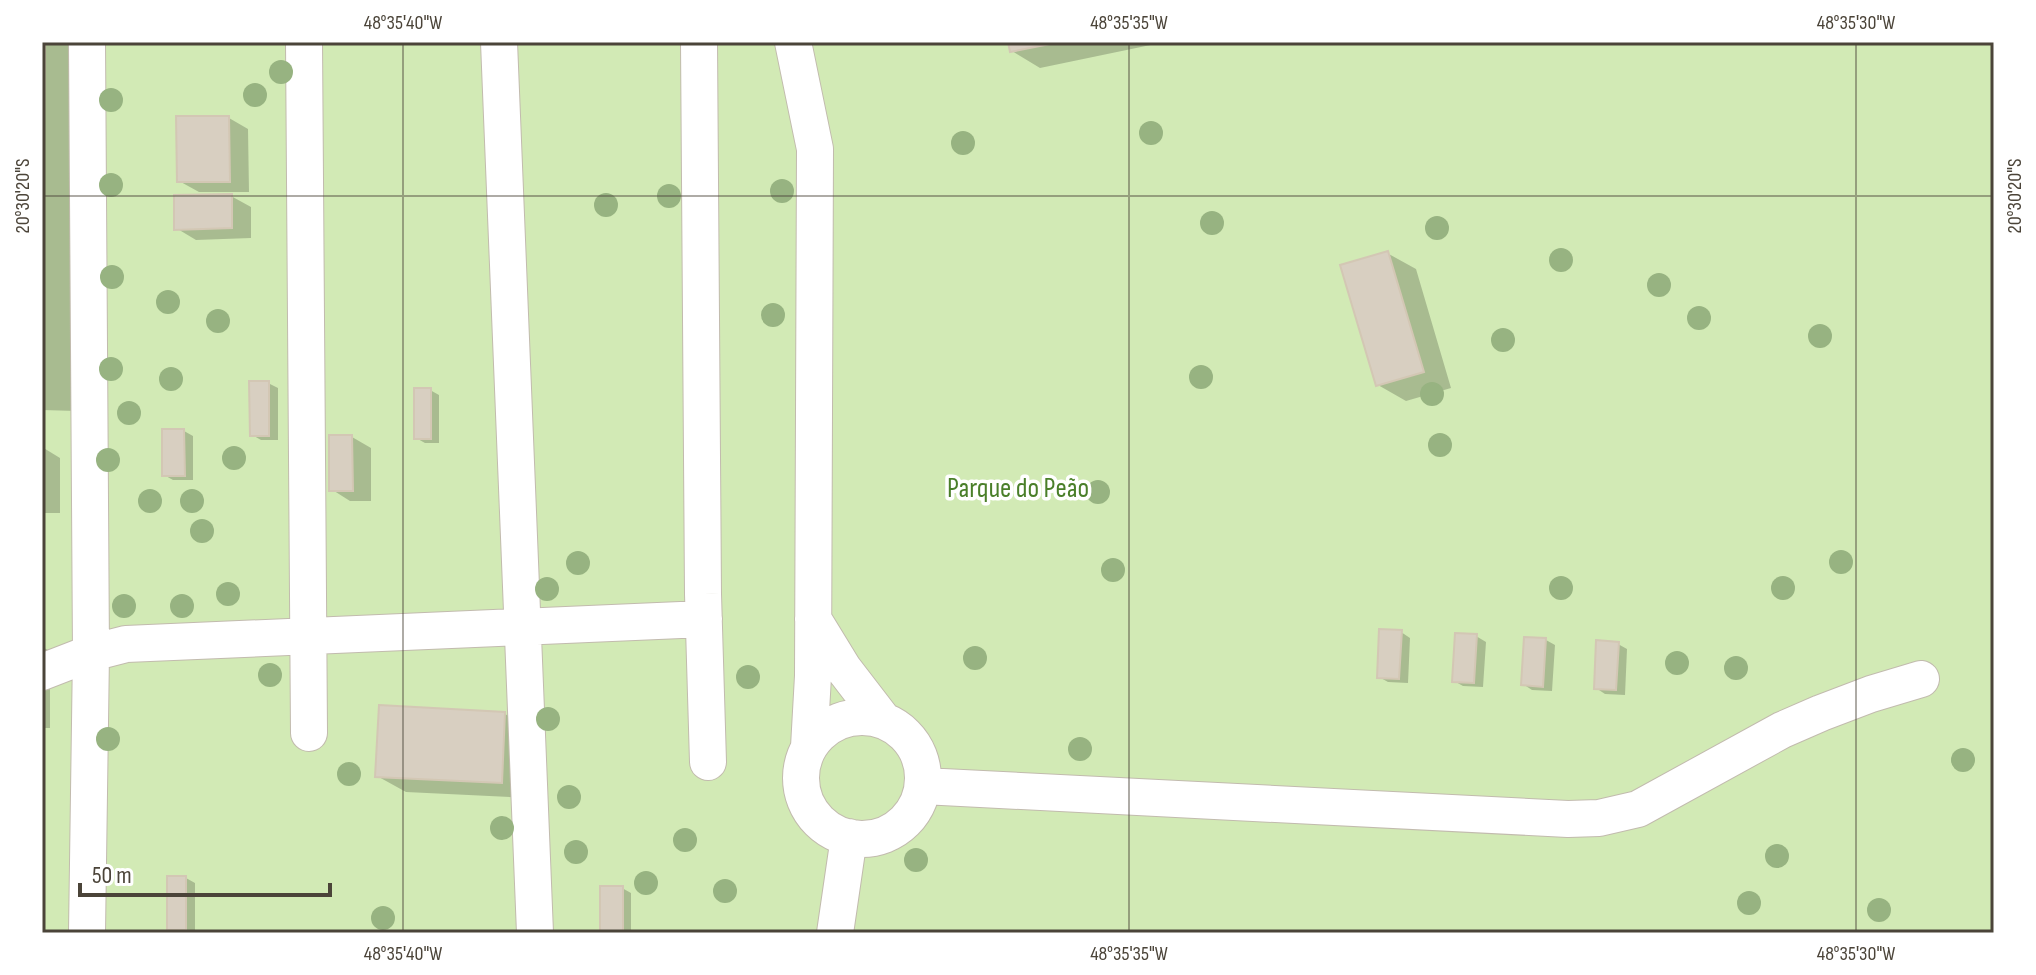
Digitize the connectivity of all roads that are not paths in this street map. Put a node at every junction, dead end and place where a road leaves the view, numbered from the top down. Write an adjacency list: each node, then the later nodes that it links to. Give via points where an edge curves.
1 (87, 42): 10 (street)
2 (304, 42): 9 (street)
3 (499, 42): 8 (street)
4 (699, 42): 6 (street)
5 (793, 42): 7 (street, via 815,149)
6 (704, 619): 8 (street); 16 (street)
7 (813, 619): 13 (street); 15 (street)
8 (523, 626): 9 (street); 20 (street)
9 (308, 635): 10 (street, via 126,644); 14 (street)
10 (91, 653): 11 (street); 19 (street)
11 (42, 672)
12 (1921, 679): 17 (street, via 1821,713 1638,809 1599,818)
13 (883, 720): 15 (street, via 841,720); 17 (street, via 915,745)
14 (309, 733)
15 (809, 747): 18 (street, via 802,774 806,802 831,830)
16 (708, 762)
17 (923, 786): 18 (street, via 905,822 887,834)
18 (849, 837): 21 (street)
19 (87, 933)
20 (535, 933)
21 (835, 933)

